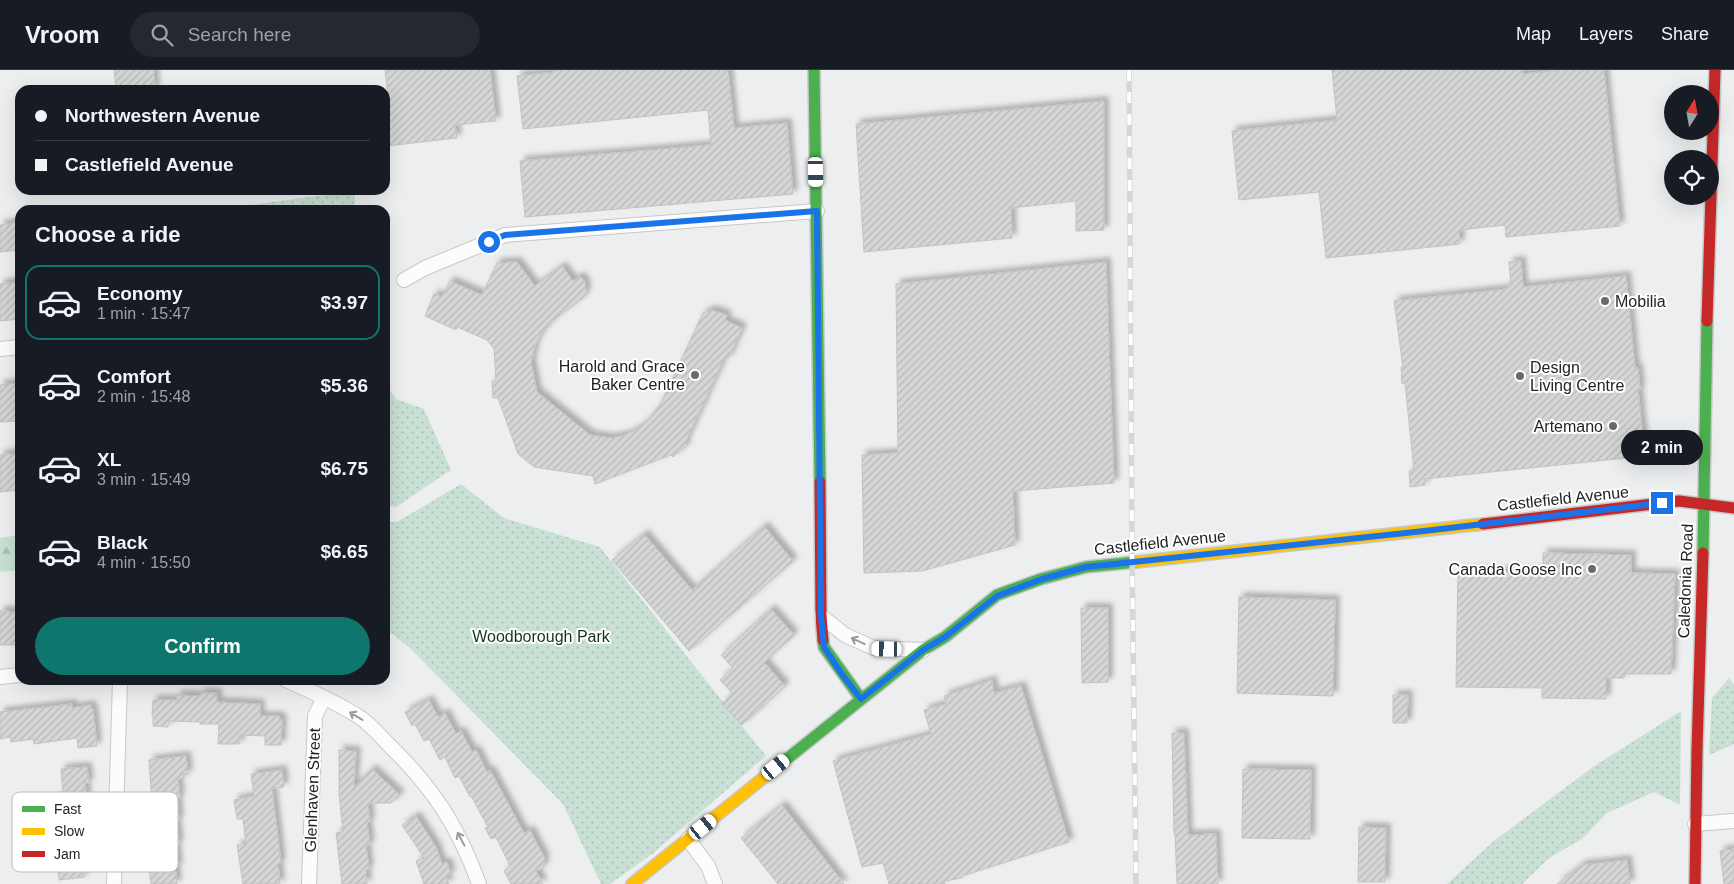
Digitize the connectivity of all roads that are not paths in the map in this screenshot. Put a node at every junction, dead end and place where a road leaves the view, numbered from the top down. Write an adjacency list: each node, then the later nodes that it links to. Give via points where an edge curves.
1 (814, 70): 3 (street)
2 (1715, 70): 7 (street, Caledonia Road)
3 (817, 211): 4 (street, via 505,235); 9 (street)
4 (404, 280)
5 (15, 348): 6 (street)
6 (0, 350)
7 (1704, 503): 8 (street, Castlefield Avenue); 10 (street, Castlefield Avenue, via 1679,501 1086,567 997,596); 19 (street, Caledonia Road)
8 (1734, 508)
9 (821, 616): 10 (street, one-way to 9, via 874,648 845,635); 16 (street, via 824,647)
10 (923, 650): 16 (street, Castlefield Avenue)
11 (15, 676): 12 (street)
12 (0, 677)
13 (120, 685): 17 (street)
14 (297, 685): 15 (street)
15 (324, 698): 21 (street, Glenhaven Street, via 315,716); 22 (street, one-way to 15, via 464,845 424,781 362,719)
16 (861, 699): 20 (street, Castlefield Avenue)
17 (117, 792)
18 (1734, 821): 19 (street)
19 (1695, 824): 25 (street, Caledonia Road)
20 (688, 839): 23 (street, Castlefield Avenue); 24 (street, via 708,866)
21 (309, 884)
22 (479, 884)
23 (632, 884)
24 (715, 884)
25 (1695, 884)

